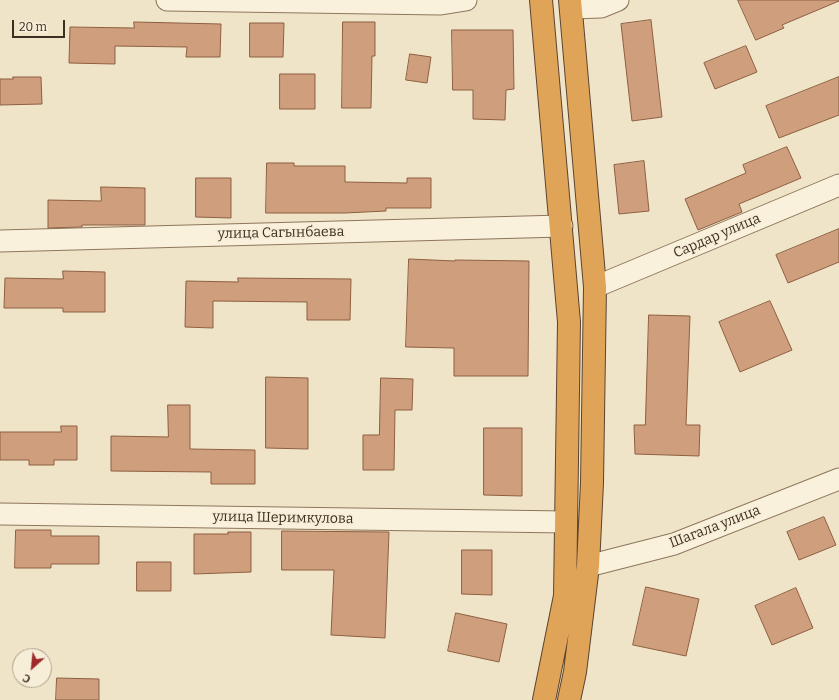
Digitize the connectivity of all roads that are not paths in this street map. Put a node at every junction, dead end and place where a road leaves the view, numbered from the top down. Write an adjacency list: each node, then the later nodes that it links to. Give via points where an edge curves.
1 (168, 0): 2 (street, via 441,4)
2 (466, 0)
3 (541, 0): 7 (highway)
4 (618, 0): 5 (street, via 601,7)
5 (570, 4): 9 (highway)
6 (839, 184): 9 (street, Сардар улица)
7 (562, 226): 8 (street, улица Сагынбаева); 12 (highway, via 569,322)
8 (0, 241)
9 (595, 287): 13 (highway)
10 (839, 479): 13 (street, Шагала улица, via 674,544)
11 (0, 514): 12 (street, улица Шеримкулова)
12 (566, 522): 14 (highway, via 565,596)
13 (588, 566): 15 (highway, via 575,672)
14 (544, 700)
15 (569, 700)

